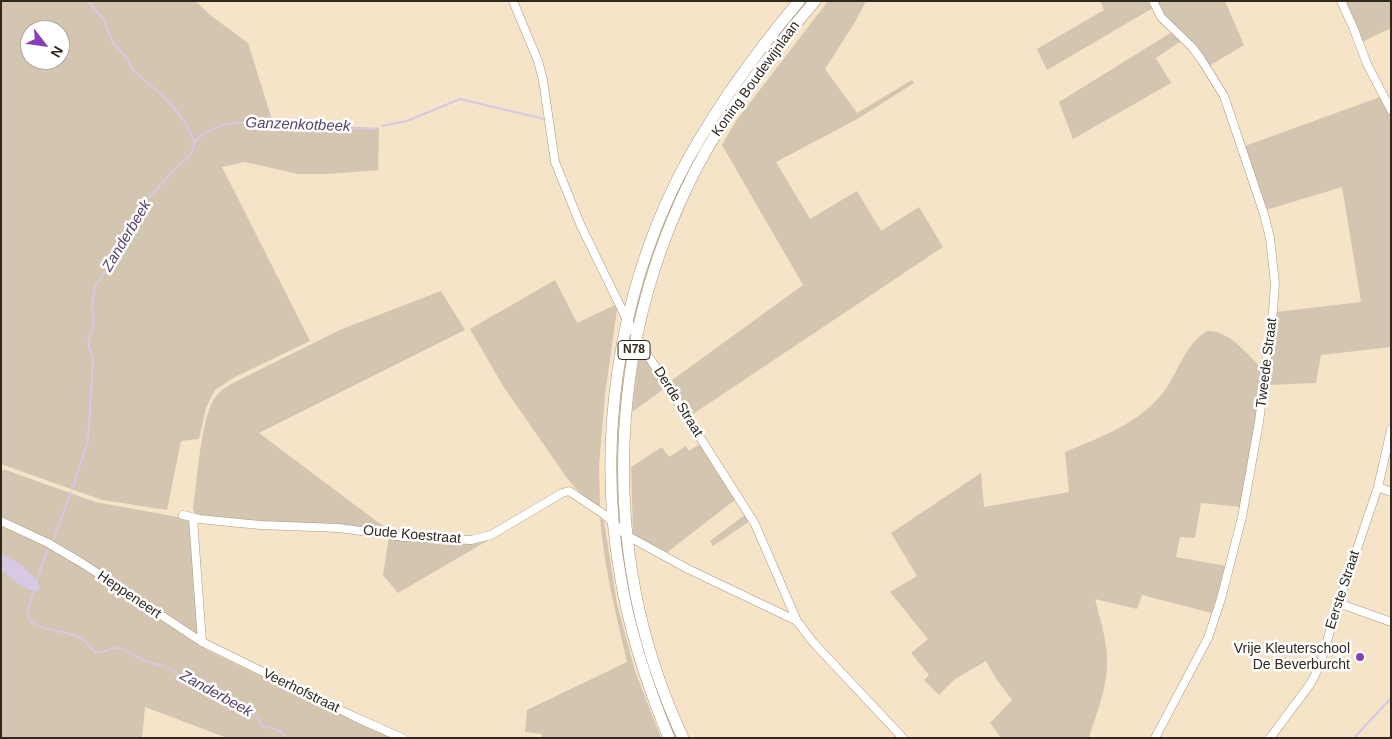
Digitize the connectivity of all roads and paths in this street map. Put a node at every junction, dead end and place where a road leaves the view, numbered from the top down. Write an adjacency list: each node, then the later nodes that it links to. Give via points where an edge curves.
1 (512, 1): 7 (street, Derde Straat, via 544,80 555,162 581,226)
2 (799, 1): 7 (main road, Koning Boudewijnlaan / N78, via 722,102 699,140 657,226)
3 (815, 1): 8 (main road, Koning Boudewijnlaan / N78, via 732,109 696,169 656,264)
4 (1153, 1): 25 (street, Tweede Straat, via 1160,17 1192,47 1224,96 1266,222 1275,284 1260,422 1242,517 1221,599 1208,638)
5 (1341, 1): 6 (street, via 1373,79)
6 (1391, 110)
7 (627, 320): 8 (street, Derde Straat); 15 (main road, Koning Boudewijnlaan / N78, via 613,413)
8 (636, 336): 16 (main road, Koning Boudewijnlaan / N78, via 624,435); 18 (street, Derde Straat, via 755,524)
9 (1391, 430): 10 (street, Eerste Straat)
10 (1378, 487): 11 (street); 17 (street, Eerste Straat)
11 (1391, 492)
12 (183, 515): 13 (street)
13 (193, 518): 15 (street, Oude Koestraat, via 260,526 339,528 406,537 471,540 491,535 568,491); 20 (street)
14 (1, 521): 20 (street, Heppeneert, via 82,563)
15 (614, 524): 16 (street, Oude Koestraat); 22 (main road, Koning Boudewijnlaan / N78, via 628,614 644,674)
16 (626, 535): 18 (street, Oude Koestraat, via 688,569); 23 (main road, Koning Boudewijnlaan / N78, via 645,634)
17 (1338, 603): 19 (street); 26 (street, Eerste Straat, via 1315,677)
18 (798, 621): 24 (street, Derde Straat, via 812,641)
19 (1391, 622)
20 (202, 642): 21 (street, Veerhofstraat)
21 (402, 738)
22 (669, 738)
23 (683, 738)
24 (903, 738)
25 (1155, 738)
26 (1270, 738)

